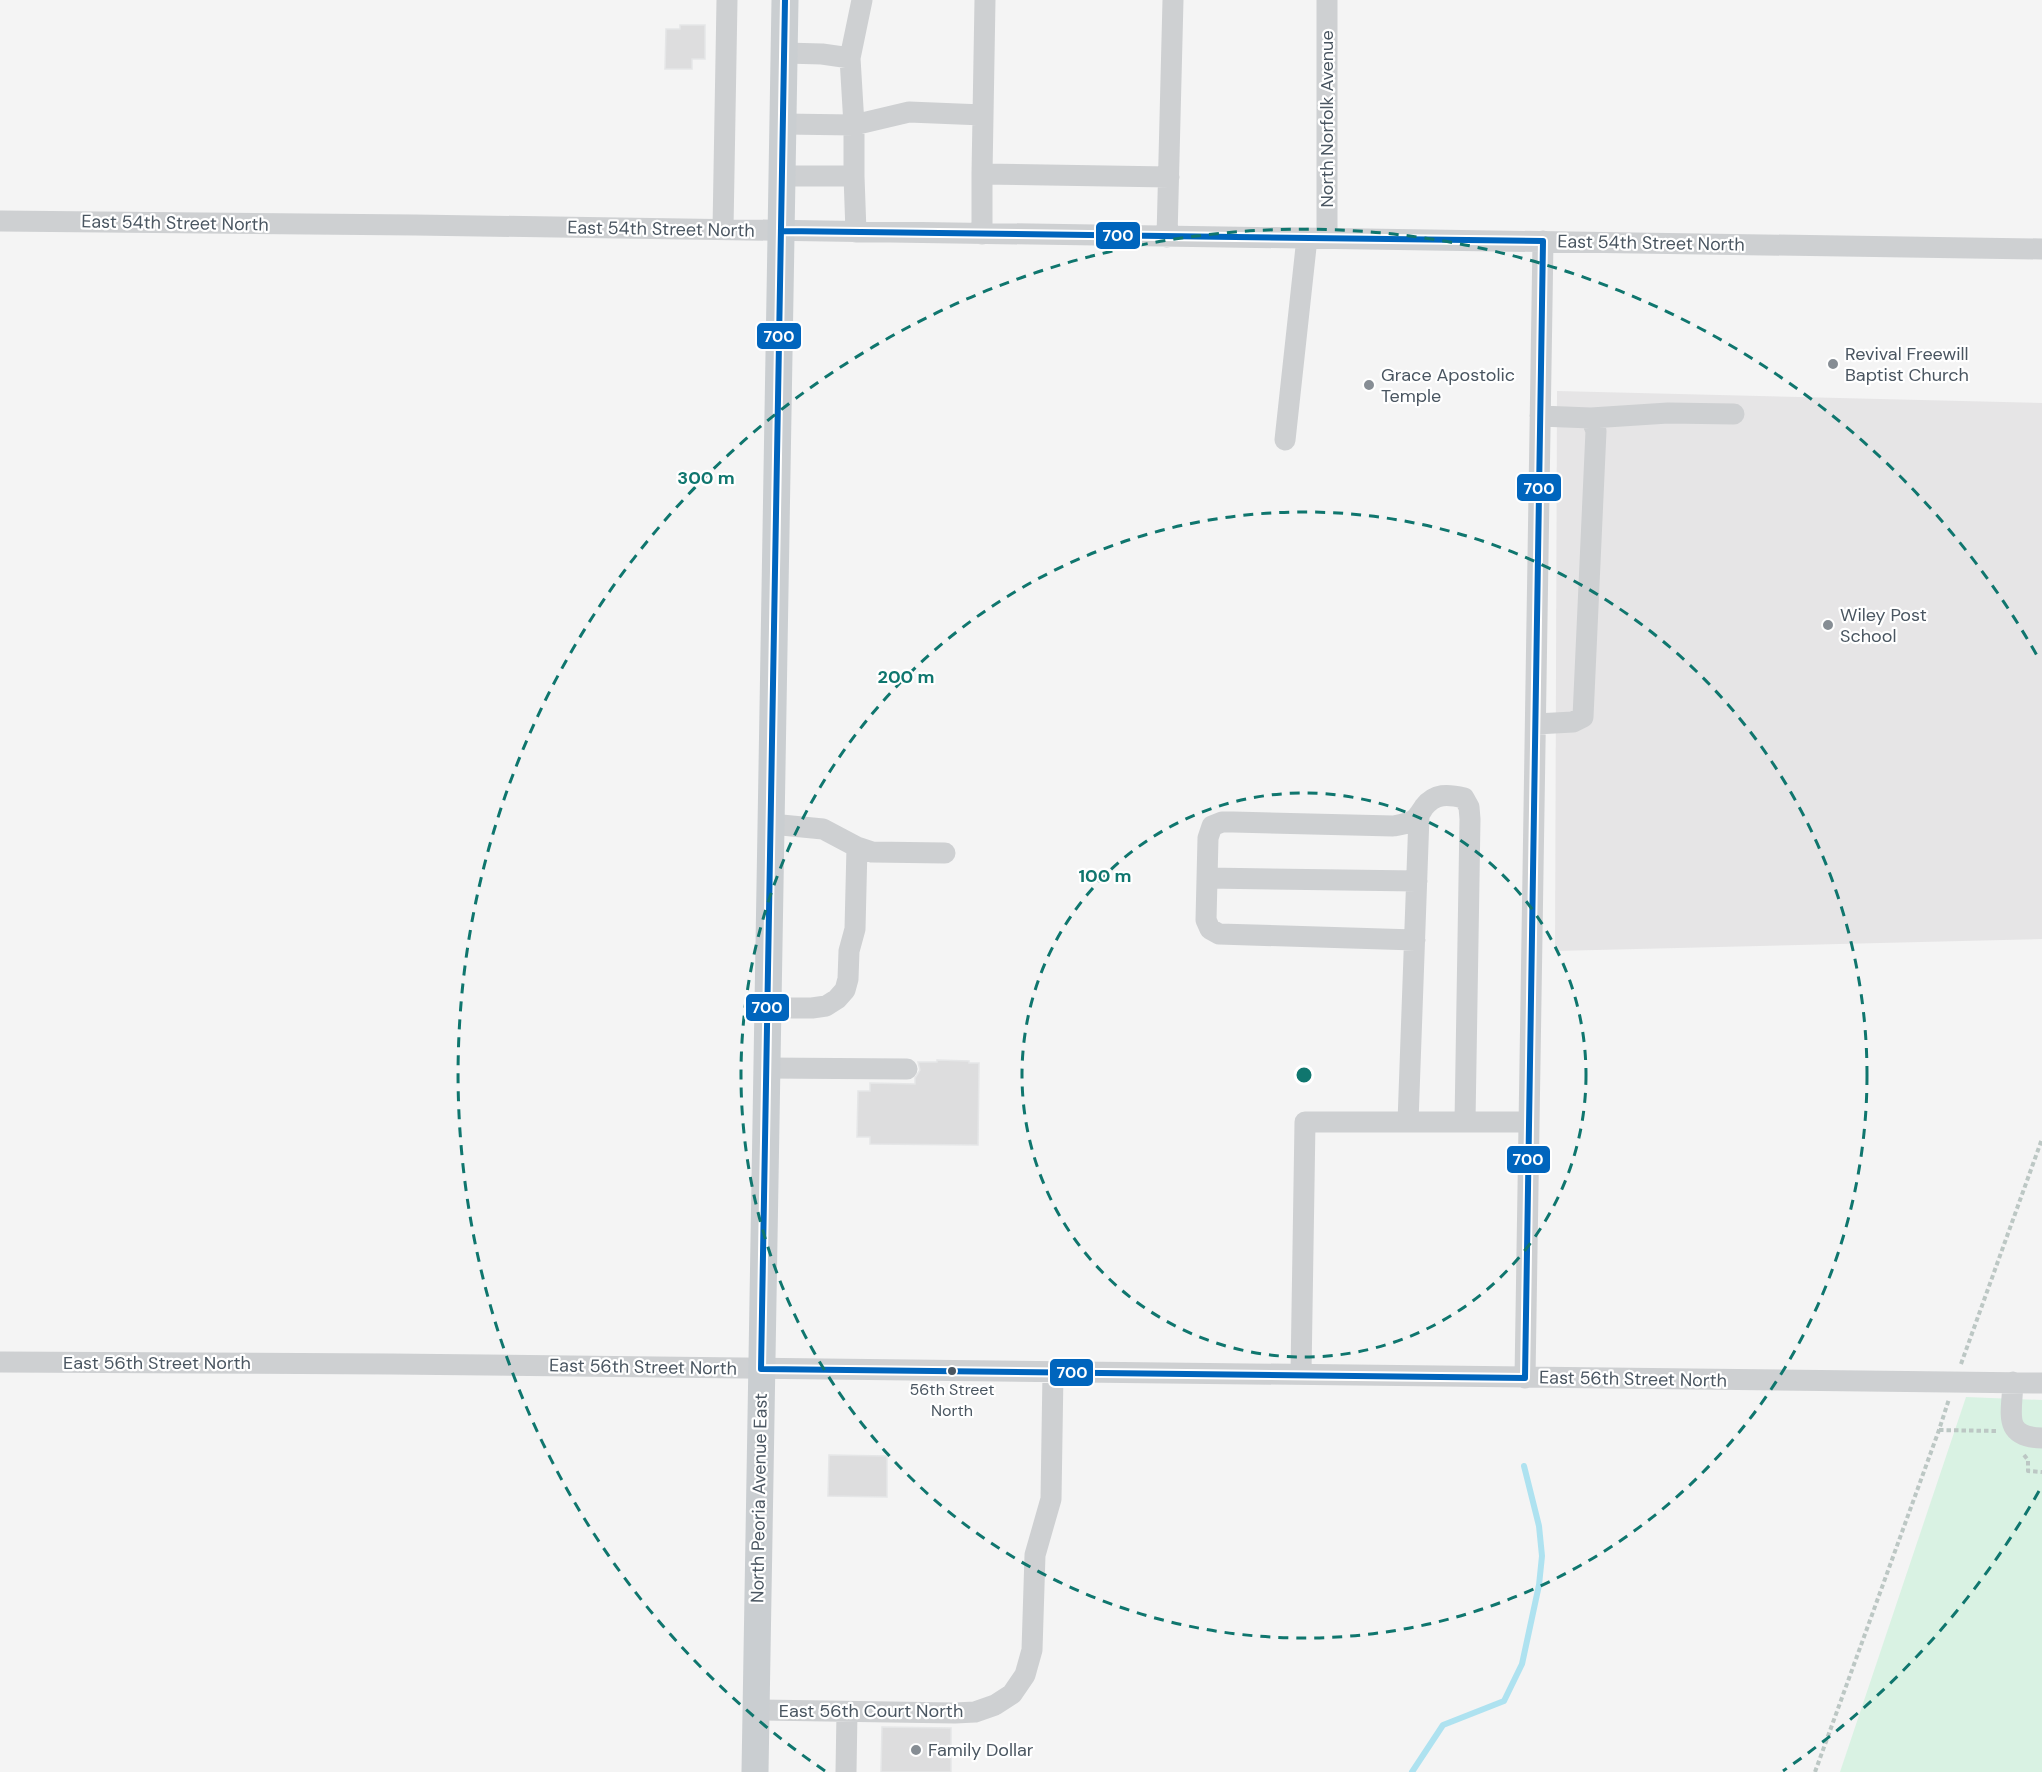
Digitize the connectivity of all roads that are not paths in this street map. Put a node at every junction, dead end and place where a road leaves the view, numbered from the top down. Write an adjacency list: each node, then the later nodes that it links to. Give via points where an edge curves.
1 (727, 0): 17 (street)
2 (785, 0): 7 (main road, North Peoria Avenue East)
3 (862, 0): 8 (street)
4 (985, 0): 9 (street)
5 (1173, 0): 15 (street)
6 (1327, 0): 22 (street, North Norfolk Avenue)
7 (784, 53): 8 (street); 10 (main road, North Peoria Avenue East)
8 (850, 58): 11 (street)
9 (983, 115): 11 (street, via 909,112); 12 (street)
10 (784, 124): 11 (street); 13 (main road, North Peoria Avenue East)
11 (854, 125): 14 (street)
12 (982, 174): 15 (street); 20 (street)
13 (783, 176): 14 (street); 18 (main road, North Peoria Avenue East)
14 (854, 176): 19 (street)
15 (1169, 177): 21 (street)
16 (0, 221): 17 (street, East 54th Street North)
17 (723, 230): 18 (street, East 54th Street North)
18 (782, 231): 19 (street, East 54th Street North); 31 (main road, North Peoria Avenue East)
19 (856, 232): 20 (street, East 54th Street North)
20 (982, 234): 21 (street, East 54th Street North)
21 (1167, 237): 22 (street, East 54th Street North)
22 (1317, 238): 23 (street, East 54th Street North); 28 (street, North Norfolk Avenue)
23 (1543, 241): 24 (street, East 54th Street North); 26 (street)
24 (2042, 249)
25 (1734, 414): 27 (street)
26 (1540, 416): 27 (street); 29 (street)
27 (1591, 418): 29 (street, via 1596,431 1583,717 1573,722)
28 (1285, 440)
29 (1536, 724): 42 (street)
30 (1419, 816): 34 (street, via 1410,823 1393,826 1222,822 1212,826 1208,838); 35 (street); 41 (street, via 1436,796 1451,794 1464,798 1469,807)
31 (771, 824): 32 (street, via 823,829); 37 (main road, North Peoria Avenue East)
32 (857, 847): 33 (street, via 872,852); 37 (street, via 855,929 845,990 826,1006)
33 (945, 853)
34 (1207, 878): 35 (street); 36 (street, via 1206,920 1210,929 1219,934)
35 (1417, 881): 36 (street)
36 (1415, 940): 40 (street)
37 (767, 1008): 38 (main road, North Peoria Avenue East)
38 (766, 1068): 39 (street); 44 (main road, North Peoria Avenue East)
39 (907, 1069)
40 (1408, 1122): 41 (street); 46 (street, via 1305,1122)
41 (1465, 1122): 42 (street)
42 (1529, 1122): 47 (street)
43 (0, 1362): 44 (street, East 56th Street North)
44 (761, 1369): 45 (street, East 56th Street North); 51 (main road, North Peoria Avenue East)
45 (1053, 1372): 46 (street, East 56th Street North); 52 (street, East 56th Court North, via 1051,1499 1035,1555 1032,1650 1025,1675 1011,1694 975,1712)
46 (1300, 1374): 47 (street, East 56th Street North)
47 (1525, 1378): 48 (street, East 56th Street North)
48 (2013, 1382): 49 (street, East 56th Street North); 50 (street, via 2014,1430 2020,1436)
49 (2042, 1383)
50 (2042, 1438)
51 (755, 1710): 52 (street, East 56th Court North); 53 (main road, North Peoria Avenue East)
52 (847, 1712): 54 (street)
53 (754, 1772)
54 (846, 1772)

